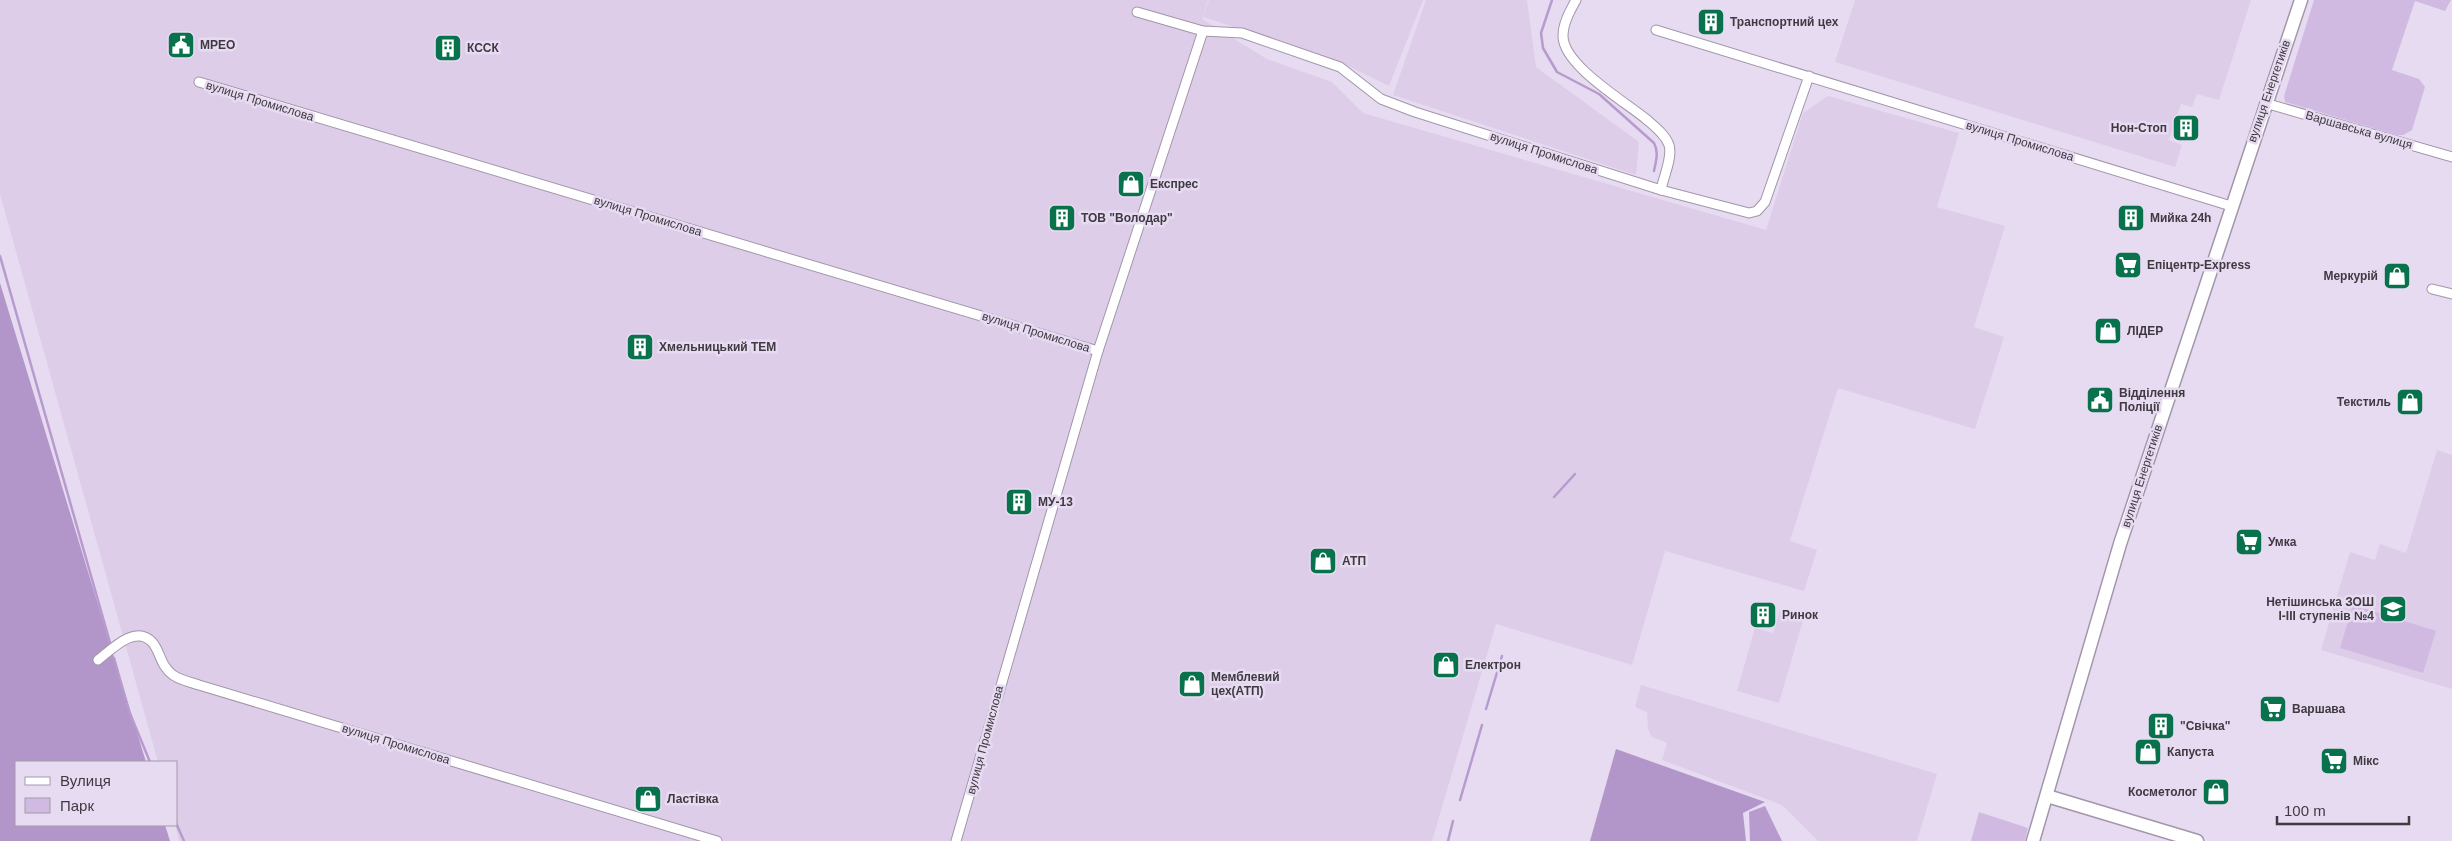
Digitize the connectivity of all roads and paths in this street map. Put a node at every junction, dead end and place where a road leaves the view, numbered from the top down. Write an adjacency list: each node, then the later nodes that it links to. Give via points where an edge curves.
1 (1576, 0): 10 (street, via 1564,27 1567,51 1578,65 1644,117 1665,138 1670,152)
2 (2301, 0): 8 (main road, вулиця Енергетиків)
3 (1137, 12): 5 (street, вулиця Промислова)
4 (1656, 30): 6 (street, вулиця Промислова)
5 (1203, 31): 10 (street, вулиця Промислова, via 1242,33 1340,67 1381,99); 14 (street, вулиця Промислова)
6 (1809, 76): 10 (street, вулиця Промислова, via 1760,209 1745,212); 11 (street, вулиця Промислова)
7 (199, 82): 14 (street, вулиця Промислова)
8 (2265, 103): 9 (street, Варшавська вулиця); 11 (main road, вулиця Енергетиків)
9 (2452, 156)
10 (1660, 190)
11 (2230, 206): 16 (main road, вулиця Енергетиків, via 2120,544)
12 (2432, 288): 13 (street)
13 (2452, 294)
14 (1098, 350): 18 (street, вулиця Промислова)
15 (98, 660): 17 (street, вулиця Промислова, via 128,637 140,636 152,642 173,675 198,685)
16 (2047, 796): 19 (main road, вулиця Енергетиків); 20 (main road)
17 (717, 841)
18 (956, 841)
19 (2034, 841)
20 (2197, 841)

